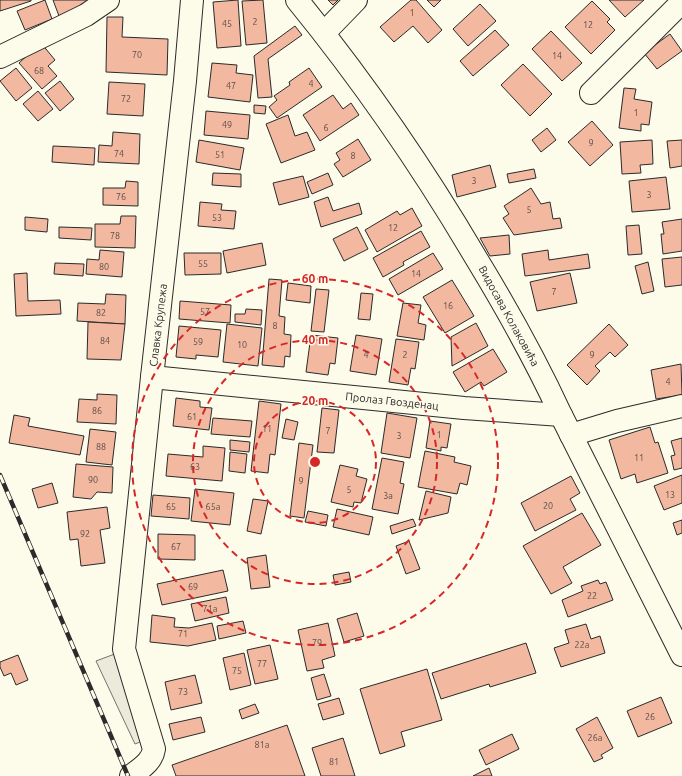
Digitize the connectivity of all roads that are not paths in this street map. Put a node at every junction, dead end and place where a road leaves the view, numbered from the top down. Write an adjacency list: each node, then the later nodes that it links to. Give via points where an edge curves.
1 (108, 0): 7 (street, via 86,15)
2 (192, 0): 9 (street, Славка Крупежа)
3 (297, 0): 6 (street, Видосава Колаковића)
4 (356, 0): 6 (street)
5 (682, 2): 8 (street)
6 (324, 33): 11 (street, Видосава Колаковића, via 443,202 509,314)
7 (0, 56)
8 (591, 93)
9 (152, 377): 11 (street, Пролаз Гвозденац, via 464,408); 14 (street, Славка Крупежа, via 124,649 154,749 150,760)
10 (682, 406): 12 (street)
11 (561, 415): 12 (street, Видосава Колаковића)
12 (571, 435): 13 (street, Видосава Колаковића)
13 (682, 655)
14 (131, 776)

